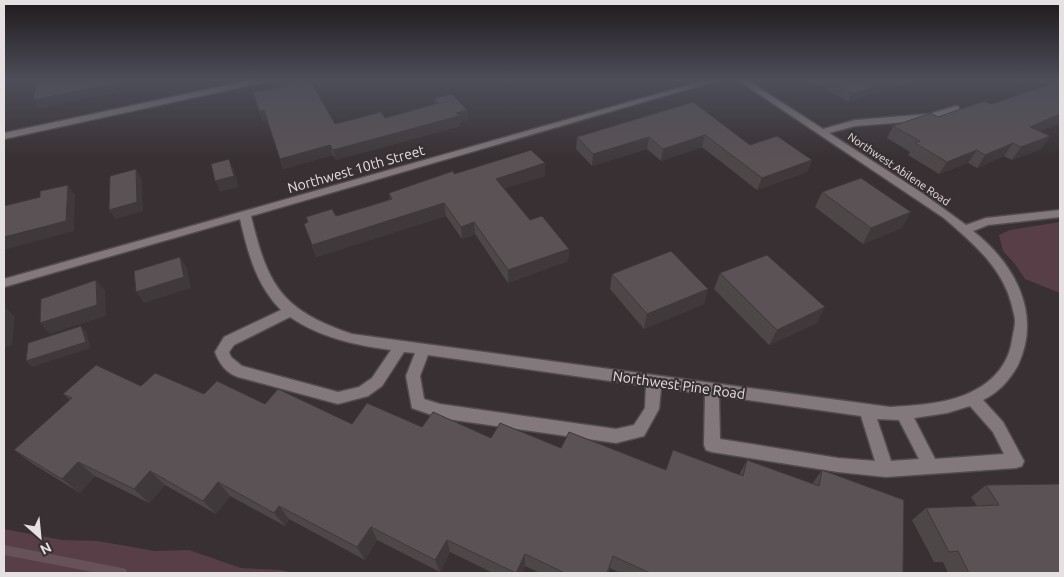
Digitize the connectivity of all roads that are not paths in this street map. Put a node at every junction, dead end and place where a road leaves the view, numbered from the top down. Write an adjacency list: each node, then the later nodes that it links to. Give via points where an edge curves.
1 (138, 107): 6 (street)
2 (621, 107): 8 (street, Northwest 10th Street)
3 (783, 107): 5 (street, Northwest Abilene Road)
4 (956, 109): 5 (street, via 930,117 855,124)
5 (821, 132): 9 (street, Northwest Abilene Road)
6 (4, 136)
7 (1060, 213): 9 (street, via 986,222)
8 (245, 215): 10 (street, Northwest 10th Street); 11 (street, Northwest Pine Road, via 264,280)
9 (966, 229): 16 (street, Northwest Pine Road, via 980,241 1010,280 1018,299 1023,327 1014,361 1001,381)
10 (4, 283)
11 (290, 311): 12 (street, Northwest Pine Road, via 330,332); 12 (street, via 229,341 222,352 225,360 238,371 338,398 363,392 377,382)
12 (400, 347): 13 (street, Northwest Pine Road)
13 (423, 350): 14 (street, Northwest Pine Road); 14 (street, via 413,376 417,403 440,411 616,436 639,431 652,409)
14 (654, 382): 15 (street, Northwest Pine Road)
15 (712, 390): 17 (street, Northwest Pine Road); 20 (street, via 712,445 838,465)
16 (973, 399): 18 (street, Northwest Pine Road, via 958,406 928,412); 19 (street, via 998,428 1016,461)
17 (867, 411): 18 (street, Northwest Pine Road); 20 (street)
18 (903, 413): 19 (street)
19 (931, 467): 20 (street)
20 (886, 469)

